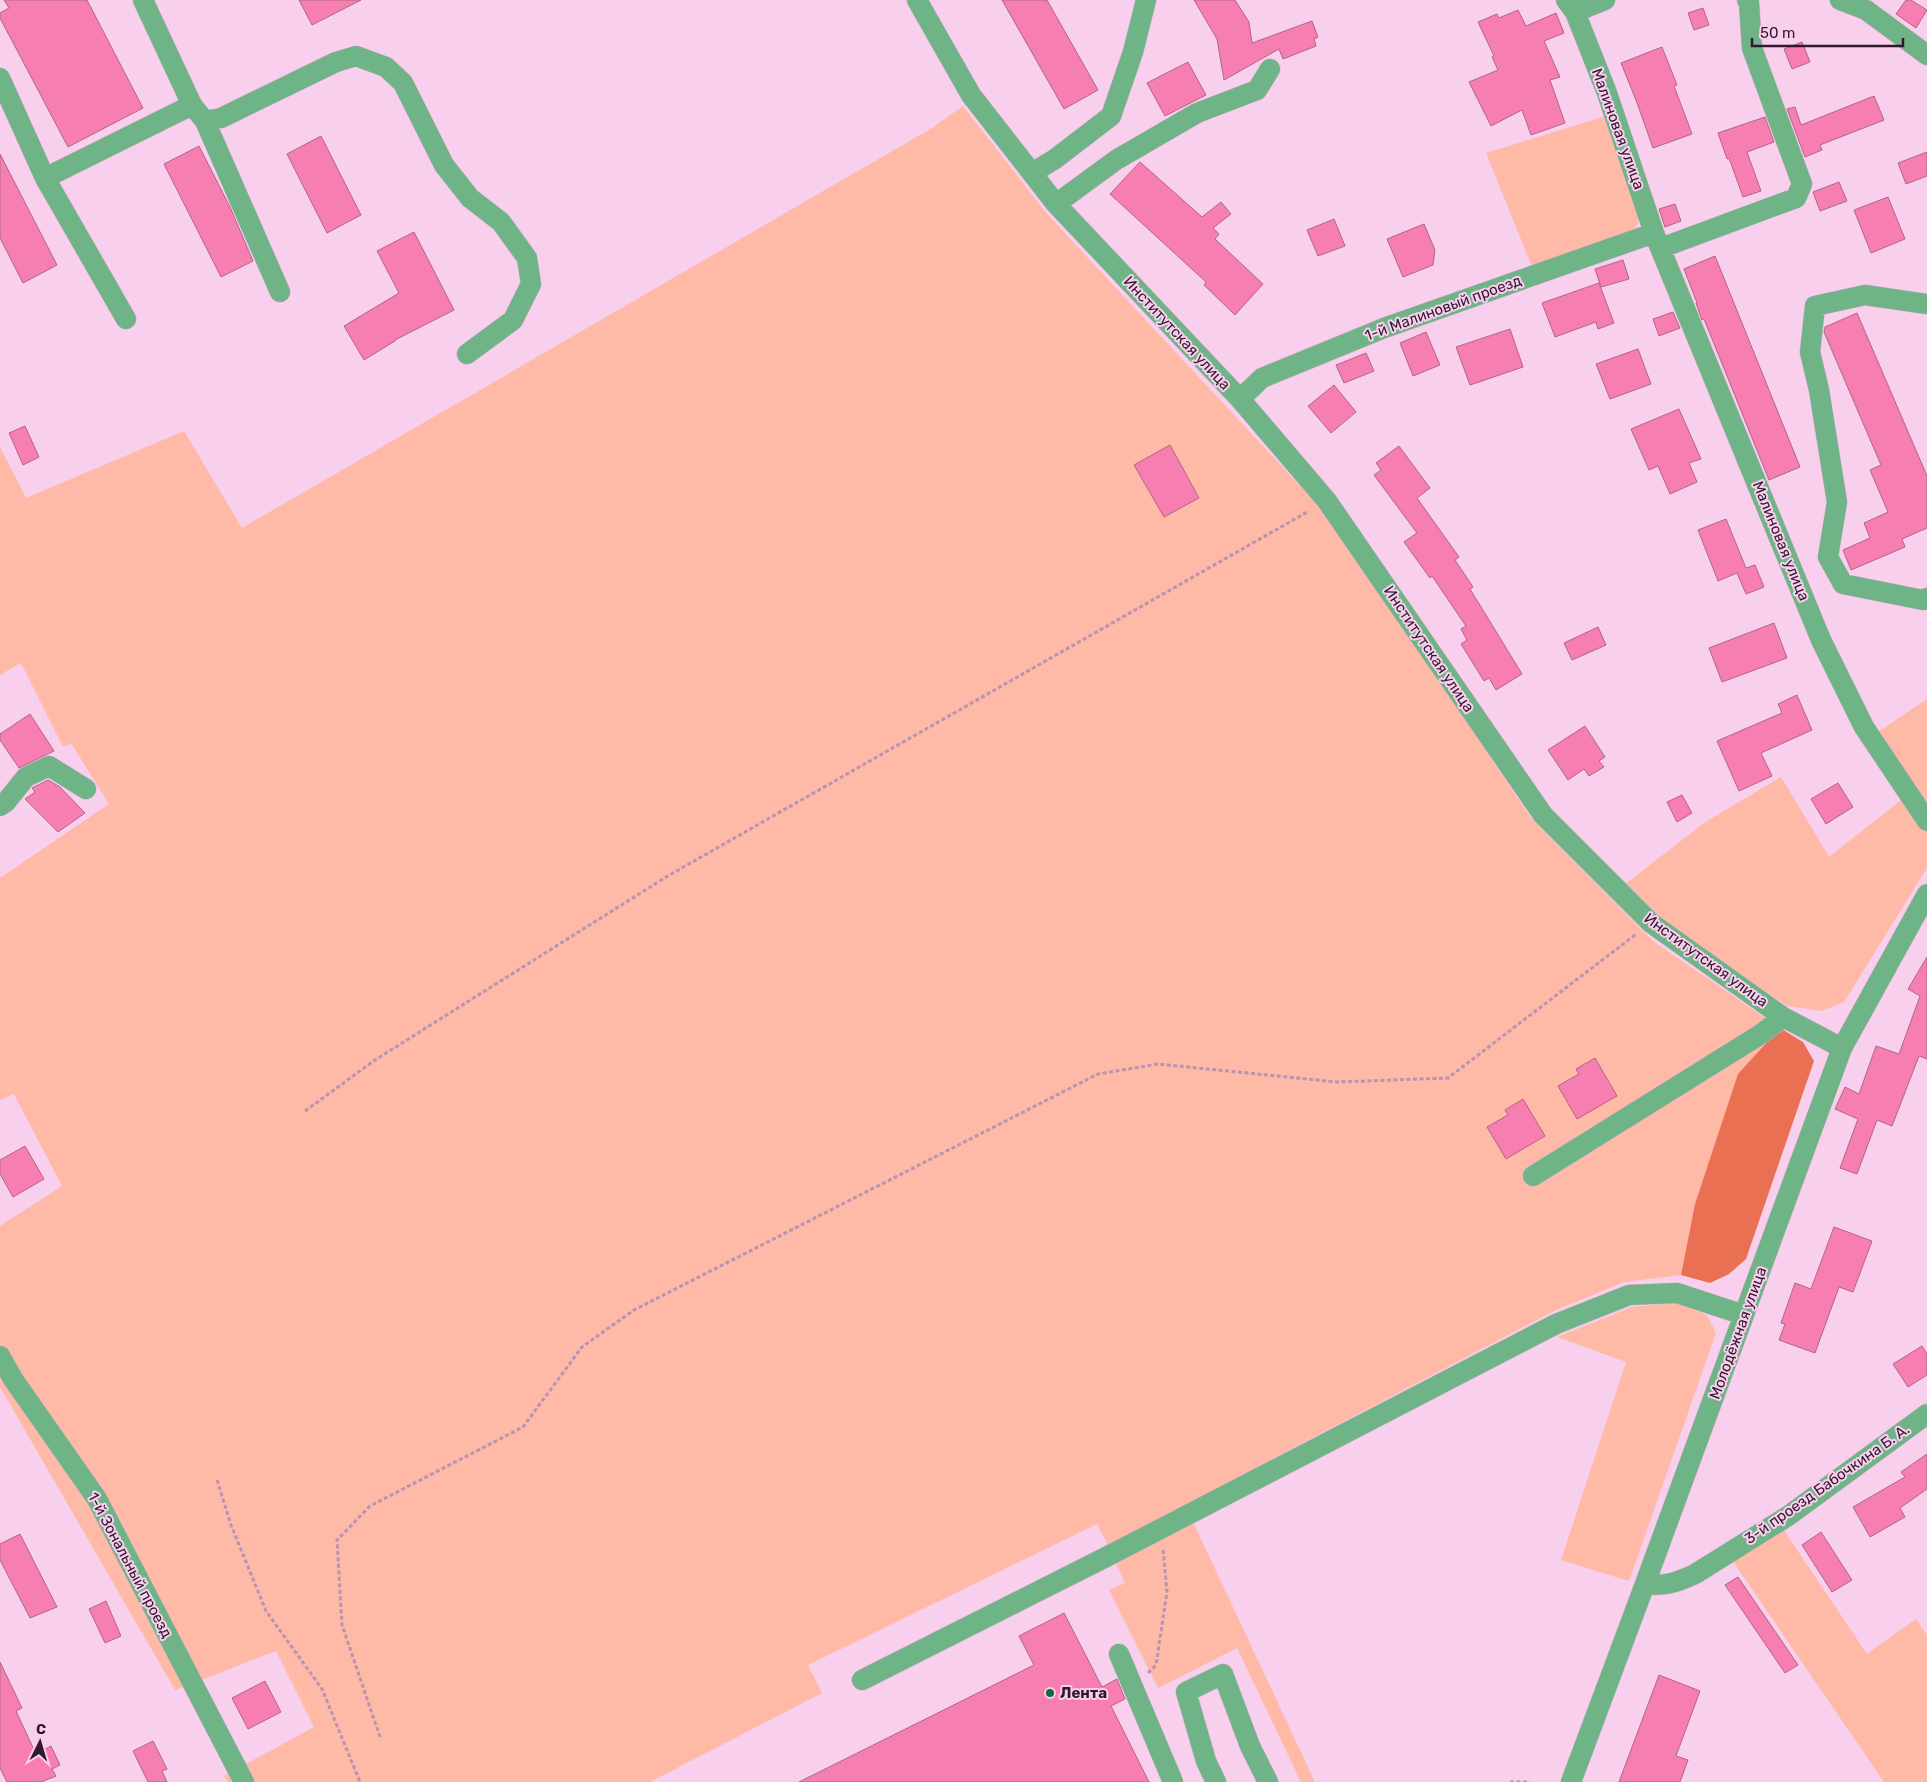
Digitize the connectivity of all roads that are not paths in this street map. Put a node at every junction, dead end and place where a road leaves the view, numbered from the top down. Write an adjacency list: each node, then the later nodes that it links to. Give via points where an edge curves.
1 (143, 0): 11 (street)
2 (918, 0): 13 (street, Институтская улица, via 971,95)
3 (1146, 0): 13 (street, via 1133,52 1111,116)
4 (1605, 0): 7 (street, Малиновая улица)
5 (1840, 0): 8 (street, via 1866,10)
6 (1753, 1): 16 (street, via 1752,48 1802,184 1796,198)
7 (1570, 6): 16 (street, Малиновая улица, via 1607,93)
8 (1927, 55)
9 (1270, 69): 15 (street, via 1257,90 1198,112 1116,160)
10 (0, 78): 14 (street)
11 (192, 105): 12 (street); 14 (street)
12 (205, 121): 17 (street); 20 (street, via 221,118 336,62 356,56 386,67 403,83 444,166 470,198 501,222 527,258 531,284 514,320)
13 (1032, 173): 15 (street, Институтская улица)
14 (45, 178): 19 (street)
15 (1056, 204): 21 (street, Институтская улица)
16 (1658, 240): 21 (street, 1-й Малиновый проезд, via 1384,328 1262,378); 25 (street, Малиновая улица, via 1821,640 1864,726)
17 (280, 292)
18 (1927, 304): 22 (street, via 1865,295 1815,306 1810,352 1837,502 1828,557 1844,584 1923,600)
19 (126, 319)
20 (467, 354)
21 (1240, 399): 27 (street, Институтская улица, via 1327,501 1542,815 1651,923)
22 (1927, 598)
23 (86, 789): 24 (street, via 49,766 26,777)
24 (0, 806)
25 (1927, 821)
26 (1927, 894): 28 (street, Молодёжная улица)
27 (1783, 1017): 28 (street, Институтская улица); 29 (street, via 1761,1034)
28 (1842, 1048): 30 (street, Молодёжная улица)
29 (1533, 1176)
30 (1744, 1315): 33 (street, Молодёжная улица); 35 (street, via 1676,1293 1629,1295 1556,1324 1156,1532)
31 (0, 1356): 36 (street, 1-й Зональный проезд, via 96,1499)
32 (1927, 1414): 33 (street, 3-й проезд Бабочкина Б. А., via 1788,1516 1695,1574 1660,1586)
33 (1645, 1584): 40 (street, Молодёжная улица)
34 (1119, 1654): 37 (street)
35 (862, 1680)
36 (244, 1782)
37 (1173, 1782)
38 (1216, 1782): 39 (street, via 1206,1761 1186,1692 1222,1674)
39 (1268, 1782)
40 (1571, 1782)

